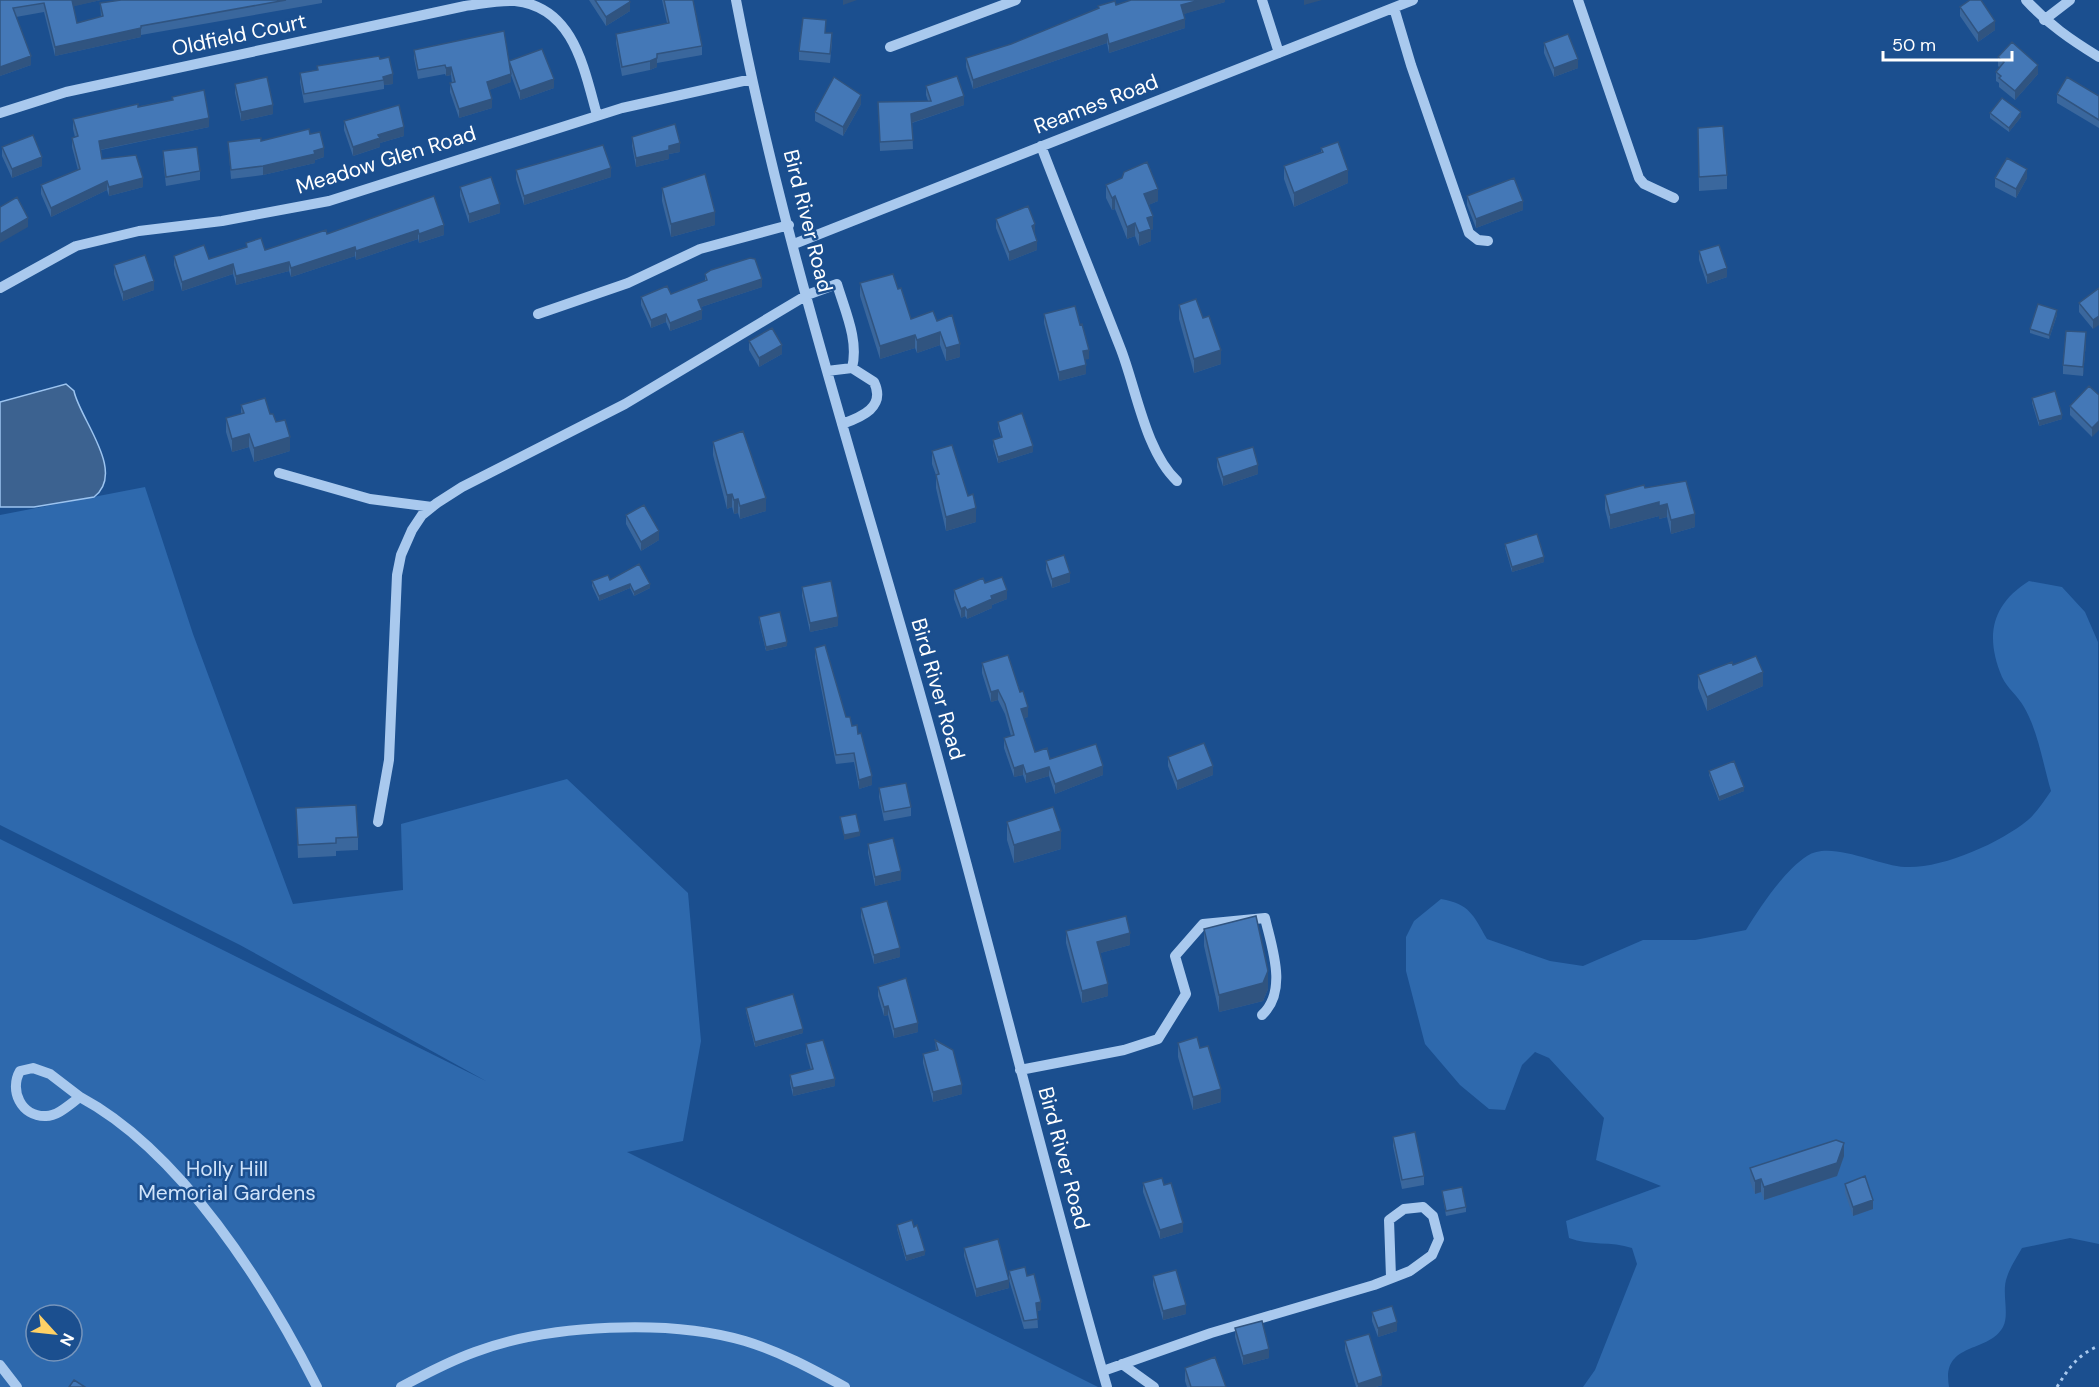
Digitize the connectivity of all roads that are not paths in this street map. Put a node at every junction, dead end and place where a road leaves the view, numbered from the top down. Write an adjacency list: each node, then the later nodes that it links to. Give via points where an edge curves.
1 (736, 0): 13 (street, Bird River Road)
2 (1016, 0): 10 (street)
3 (1262, 0): 11 (street)
4 (1413, 0): 8 (street, Reames Road)
5 (1578, 0): 17 (street, via 1639,178)
6 (2026, 0): 9 (street)
7 (2070, 0): 9 (street)
8 (1394, 8): 11 (street, Reames Road); 19 (street, via 1469,233)
9 (2044, 20): 12 (street)
10 (890, 47)
11 (1279, 53): 16 (street, Reames Road)
12 (2099, 57)
13 (752, 79): 15 (street, Meadow Glen Road); 18 (street, Bird River Road)
14 (0, 113): 15 (street, Oldfield Court, via 66,92 465,6 512,0 545,10 568,33 582,61)
15 (597, 115): 21 (street, Meadow Glen Road, via 329,201 222,221 139,231 76,246)
16 (1041, 147): 20 (street, Reames Road); 28 (street, via 1121,348 1156,453)
17 (1674, 198)
18 (789, 225): 20 (street, Bird River Road); 23 (street, via 700,249 628,283)
19 (1488, 241)
20 (794, 244): 22 (street, Bird River Road)
21 (0, 288)
22 (807, 295): 24 (street, via 837,284 855,344); 25 (street, Bird River Road); 29 (street, via 625,404 462,487)
23 (538, 314)
24 (852, 368): 25 (street); 26 (street, via 874,381 878,397 868,413)
25 (827, 371): 26 (street, Bird River Road)
26 (842, 424): 32 (street, Bird River Road, via 930,728)
27 (279, 473): 29 (street, via 370,499)
28 (1177, 481)
29 (432, 507): 30 (street, via 412,530 397,575 392,721 386,788)
30 (378, 822)
31 (1262, 1015): 32 (street, via 1272,1006 1277,970 1265,918 1203,924 1174,956 1186,994 1158,1039 1124,1050)
32 (1020, 1070): 37 (street, Bird River Road)
33 (80, 1097): 33 (street, via 55,1114 36,1114 18,1101 16,1078 20,1071 40,1070); 39 (street, via 134,1133 202,1205 260,1286)
34 (1391, 1277): 34 (street, via 1410,1271 1432,1255 1439,1239 1432,1216 1423,1207 1404,1209 1389,1220); 35 (street)
35 (1122, 1364): 37 (street); 43 (street)
36 (0, 1365): 38 (street)
37 (1103, 1371): 42 (street, Bird River Road)
38 (17, 1387)
39 (317, 1387)
40 (401, 1387): 41 (street, via 475,1352 514,1340 616,1328 673,1330 745,1341 800,1362)
41 (844, 1387)
42 (1107, 1387)
43 (1154, 1387)

